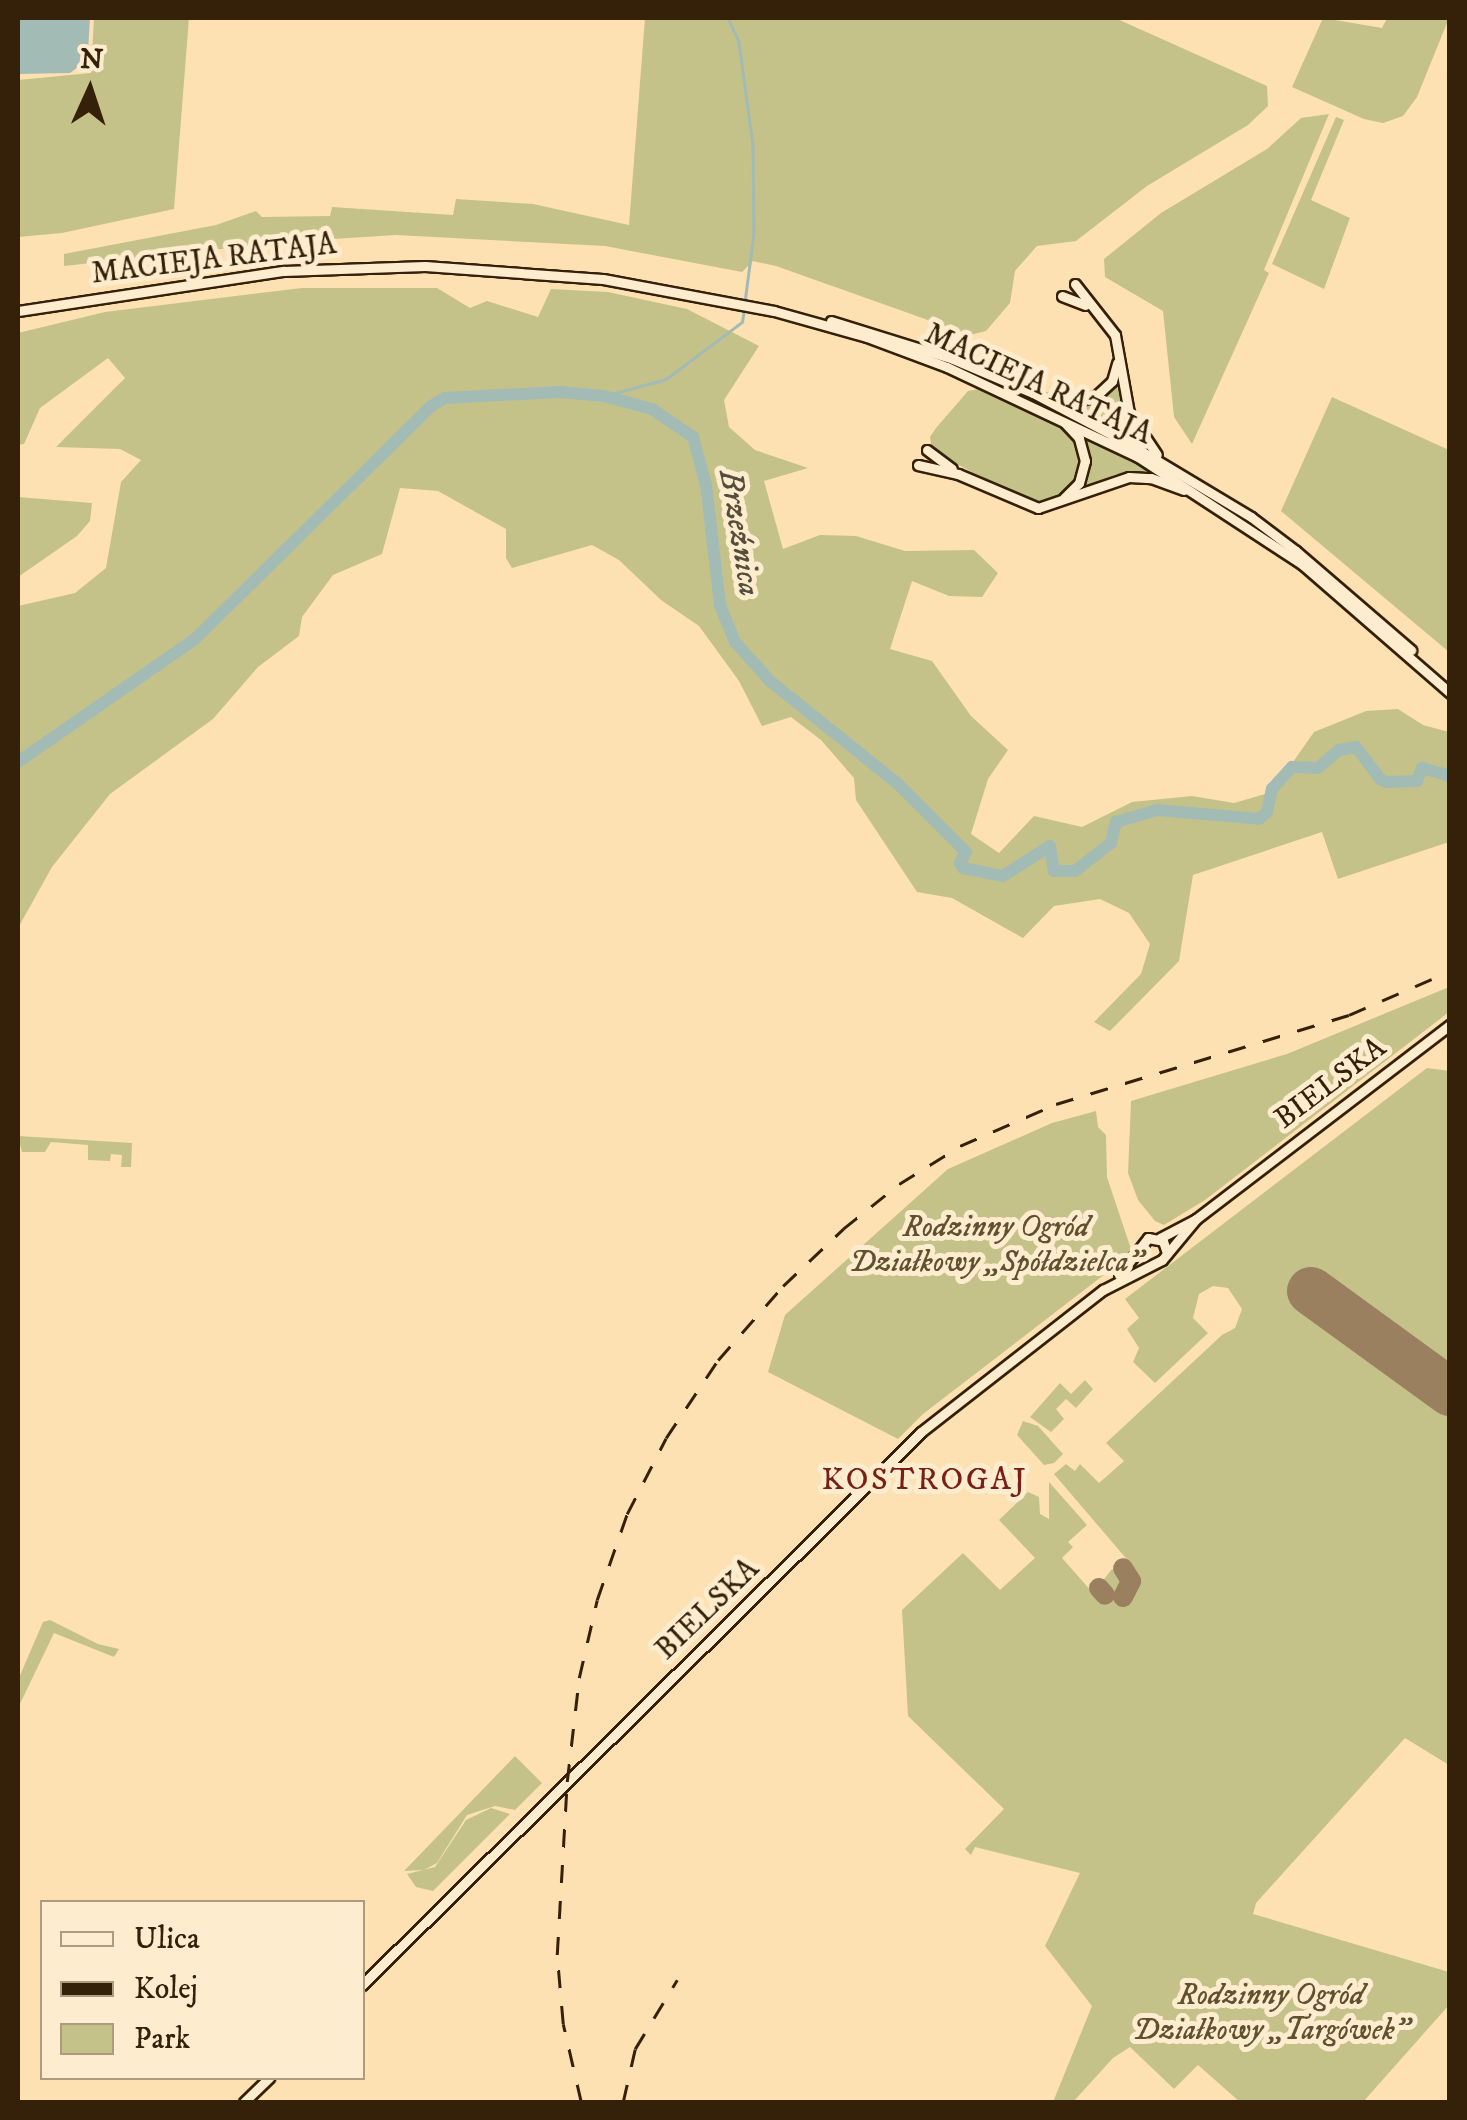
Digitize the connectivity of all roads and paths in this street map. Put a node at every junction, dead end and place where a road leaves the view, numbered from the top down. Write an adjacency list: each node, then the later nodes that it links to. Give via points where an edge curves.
1 (1075, 284): 4 (main road)
2 (1062, 296): 4 (main road)
3 (18, 311): 6 (main road, MACIEJA RATAJA, via 234,277 389,266 554,273 774,311 950,363)
4 (1096, 312): 5 (main road)
5 (1120, 351): 7 (main road, via 1112,381 1096,396 1075,402); 11 (main road, via 1129,413)
6 (1009, 388): 7 (main road, MACIEJA RATAJA); 8 (main road, MACIEJA RATAJA)
7 (1033, 394): 11 (main road, MACIEJA RATAJA)
8 (1043, 408): 13 (main road, via 1071,428 1085,456 1079,483); 14 (main road, MACIEJA RATAJA, via 1138,456)
9 (926, 450): 12 (main road)
10 (918, 465): 12 (main road)
11 (1170, 467): 15 (main road, MACIEJA RATAJA, via 1321,570)
12 (958, 474): 13 (main road, via 1016,502)
13 (1054, 506): 14 (main road, via 1117,479 1151,478)
14 (1239, 520): 15 (main road, MACIEJA RATAJA, via 1303,565)
15 (1450, 690)
16 (1450, 1025): 17 (main road, BIELSKA)
17 (1196, 1219): 18 (main road, BIELSKA); 20 (main road, BIELSKA)
18 (1160, 1238): 19 (main road, BIELSKA, via 1148,1238); 20 (main road)
19 (1141, 1250): 21 (main road); 22 (main road, BIELSKA)
20 (1166, 1252): 21 (main road, BIELSKA)
21 (1154, 1262): 22 (main road, BIELSKA)
22 (1103, 1290): 23 (main road, BIELSKA, via 921,1432)
23 (365, 1982)
24 (267, 2080): 25 (main road)
25 (244, 2102)

